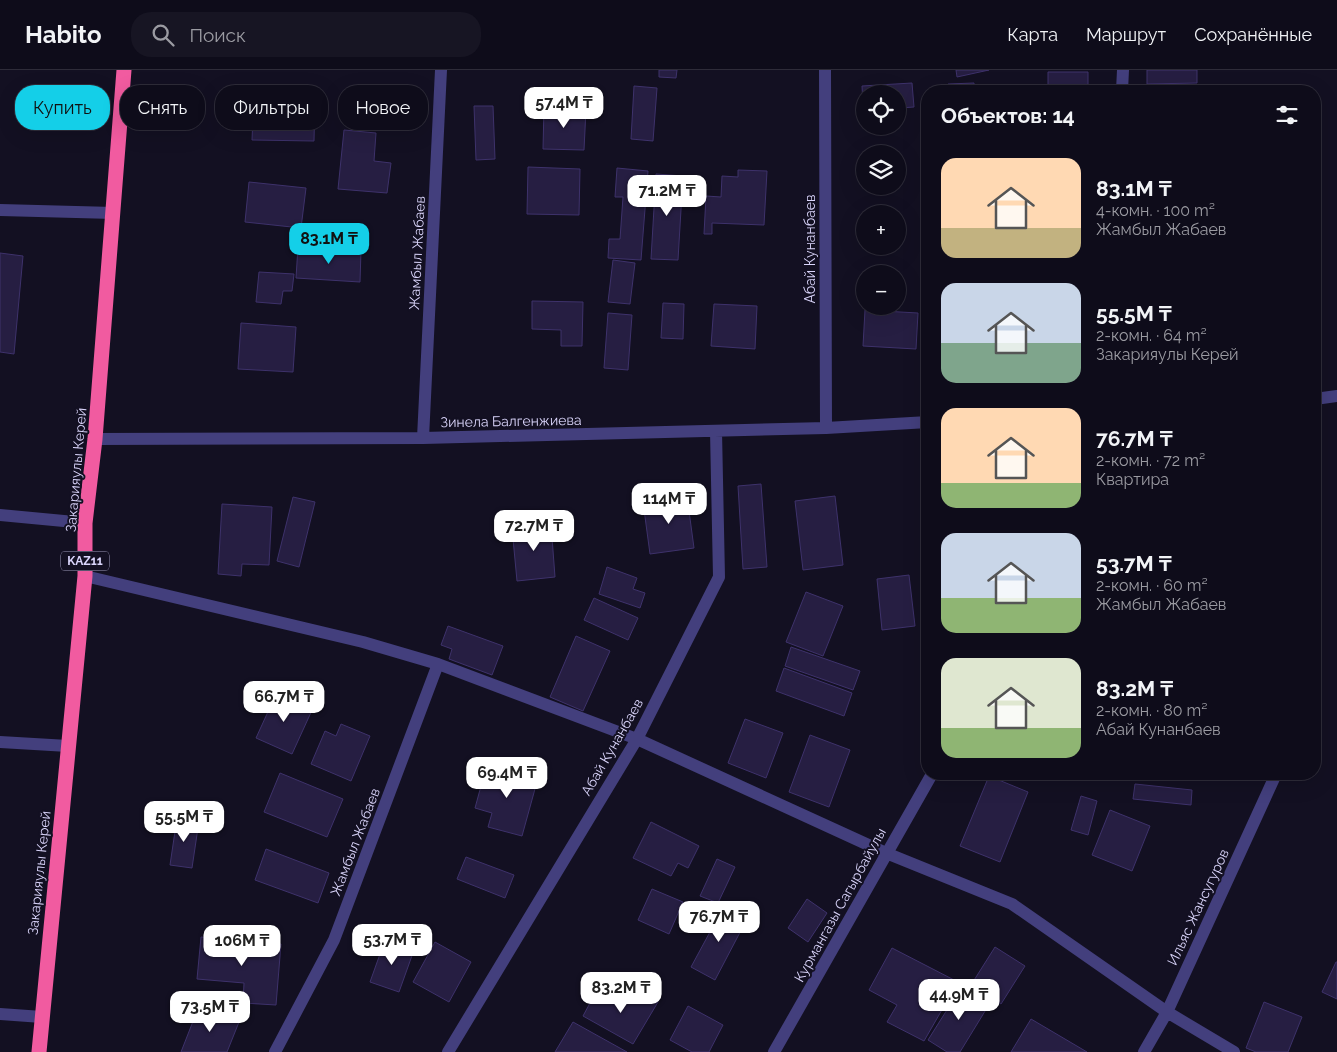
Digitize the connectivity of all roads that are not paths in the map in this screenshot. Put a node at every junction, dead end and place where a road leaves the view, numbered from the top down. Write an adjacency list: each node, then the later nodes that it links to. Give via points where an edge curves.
1 (124, 70): 7 (highway, Закарияулы Керей / KAZ11)
2 (441, 70): 14 (street, Жамбыл Жабаев)
3 (825, 70): 11 (street, Абай Кунанбаев)
4 (1122, 70): 5 (street)
5 (1122, 85)
6 (0, 210): 7 (street)
7 (114, 213): 13 (highway, Закарияулы Керей / KAZ11)
8 (1337, 396): 9 (street)
9 (1321, 398)
10 (921, 422): 11 (street, Зинела Балгенжиева)
11 (826, 428): 12 (street, Зинела Балгенжиева)
12 (716, 431): 14 (street, Зинела Балгенжиева); 19 (street, Абай Кунанбаев, via 719,577)
13 (95, 438): 14 (street, Зинела Балгенжиева); 16 (highway, Закарияулы Керей / KAZ11)
14 (423, 438)
15 (0, 515): 16 (street)
16 (86, 522): 17 (highway, Закарияулы Керей / KAZ11)
17 (84, 576): 18 (street, via 364,642); 21 (highway, Закарияулы Керей / KAZ11)
18 (438, 664): 19 (street); 29 (street, Жамбыл Жабаев, via 334,940)
19 (637, 739): 24 (street); 30 (street, Абай Кунанбаев)
20 (0, 742): 21 (street)
21 (68, 746): 27 (highway, Закарияулы Керей / KAZ11)
22 (929, 780): 24 (street, Курмангазы Сагырбайулы)
23 (1273, 780): 25 (street, Ильяс Жансугуров)
24 (886, 853): 25 (street, via 1012,904); 31 (street, Курмангазы Сагырбайулы)
25 (1166, 1012): 32 (street, Ильяс Жансугуров); 33 (street)
26 (0, 1014): 27 (street)
27 (42, 1016): 28 (highway, Закарияулы Керей / KAZ11)
28 (39, 1052)
29 (275, 1052)
30 (448, 1052)
31 (774, 1052)
32 (1144, 1052)
33 (1234, 1052)

